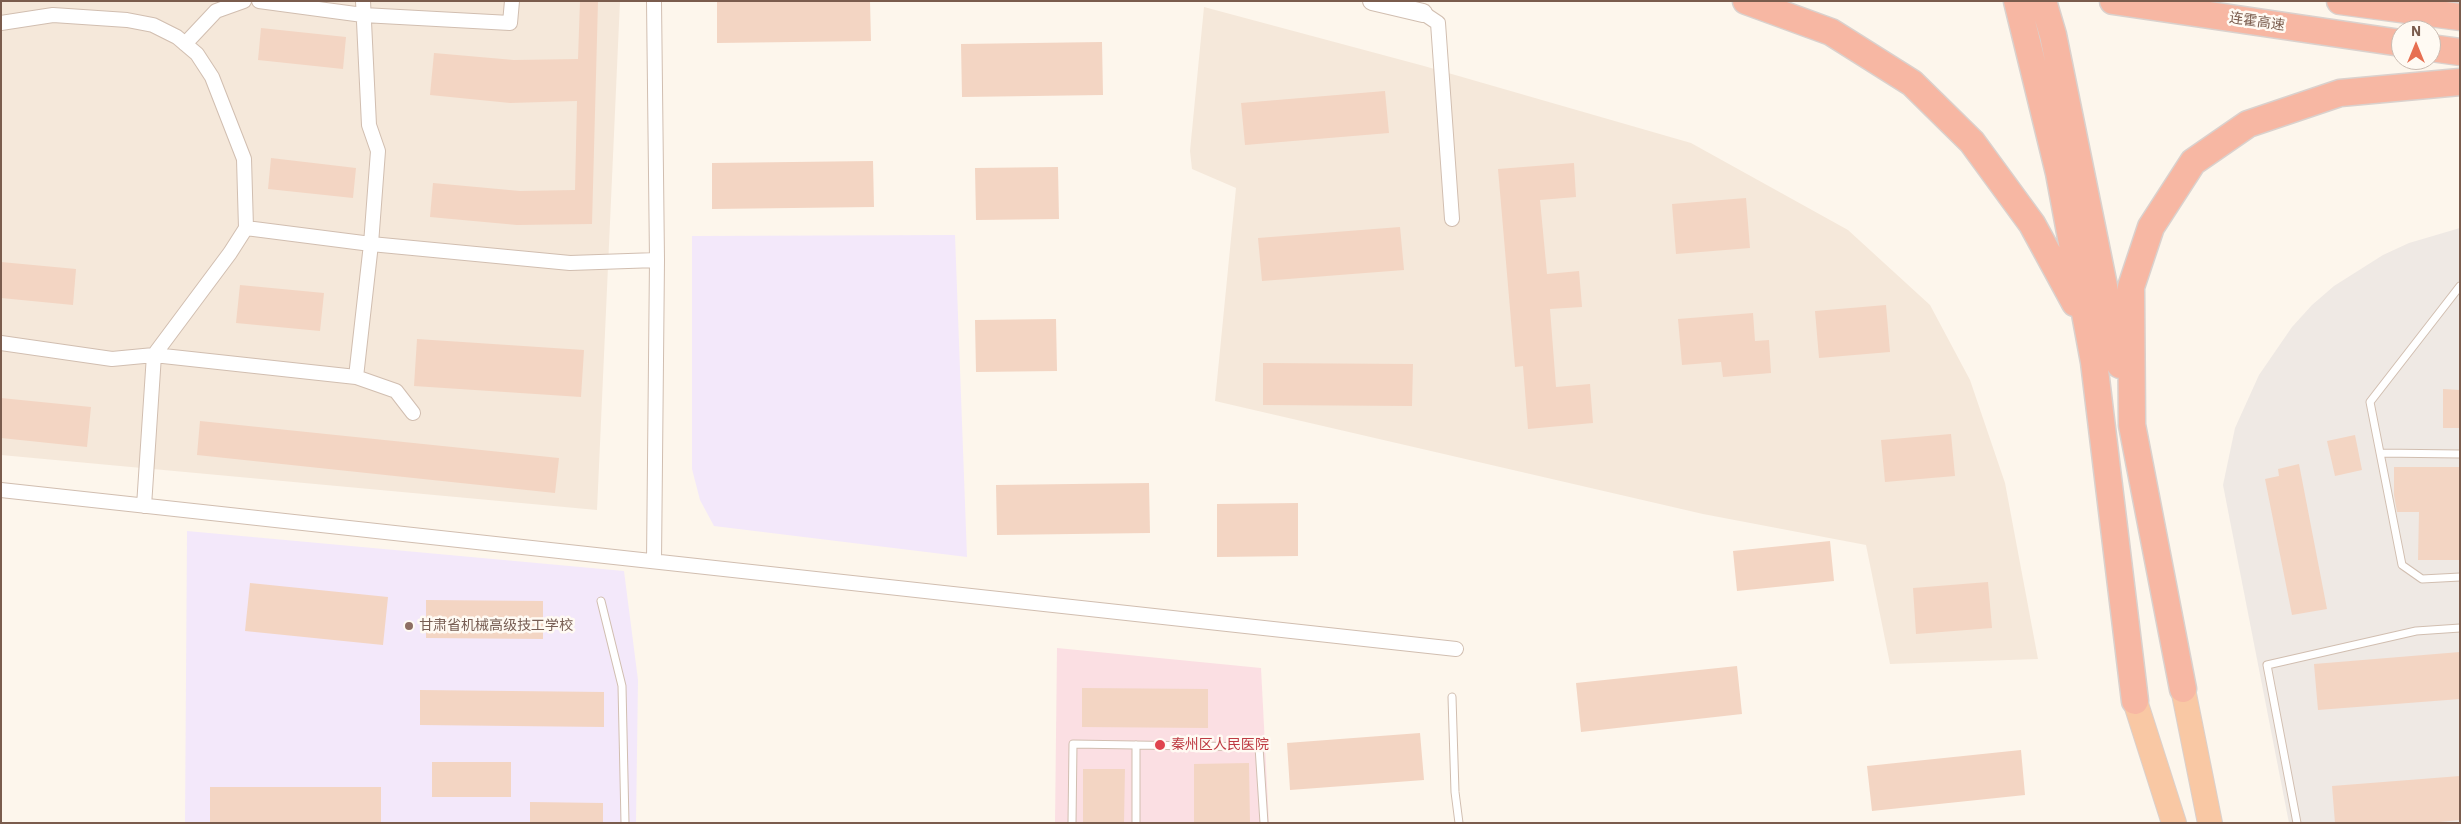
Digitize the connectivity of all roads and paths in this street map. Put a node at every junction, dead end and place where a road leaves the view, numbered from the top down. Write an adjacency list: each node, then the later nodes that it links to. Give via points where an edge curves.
1 (244, 1): 17 (street, via 216,11)
2 (259, 1): 12 (street)
3 (512, 1): 12 (street, via 510,23)
4 (654, 1): 24 (street)
5 (1372, 1): 13 (street)
6 (1746, 1): 28 (highway, via 1831,32 1896,72 1912,82 1972,142 2032,224 2073,298)
7 (2017, 1): 28 (highway, via 2060,173)
8 (2043, 1): 31 (highway, via 2053,35)
9 (2113, 1): 11 (highway, 连霍高速)
10 (2340, 1): 14 (highway)
11 (2117, 2): 16 (highway, 连霍高速)
12 (363, 8): 23 (street, via 369,125 378,151)
13 (1423, 13): 21 (street, via 1438,24)
14 (2460, 17)
15 (1, 23): 17 (street, via 53,15 127,20 153,25)
16 (2391, 43)
17 (185, 44): 22 (street, via 197,54 212,77 244,159)
18 (2441, 49): 19 (highway)
19 (2460, 52)
20 (2460, 82): 31 (highway, via 2340,93 2248,124 2193,162 2151,227 2131,287)
21 (1452, 219)
22 (246, 228): 23 (street); 27 (street)
23 (371, 244): 24 (street, via 570,263); 29 (street)
24 (657, 260): 36 (street)
25 (2460, 286): 32 (lane, via 2370,402)
26 (1, 343): 27 (street, via 112,359)
27 (154, 355): 29 (street); 35 (street)
28 (2094, 362): 43 (highway)
29 (356, 377): 30 (street, via 396,391)
30 (413, 412)
31 (2132, 425): 41 (highway)
32 (2380, 453): 33 (lane); 37 (lane, via 2402,565 2422,579)
33 (2460, 454)
34 (1, 490): 35 (street)
35 (144, 506): 36 (street)
36 (654, 561): 40 (street)
37 (2460, 577)
38 (601, 600): 45 (lane, via 622,686)
39 (2460, 628): 52 (lane, via 2416,631 2268,666)
40 (1456, 648)
41 (2183, 689): 51 (highway)
42 (1452, 698): 49 (lane)
43 (2135, 701): 50 (highway)
44 (1136, 745): 46 (lane, via 1074,744); 47 (lane); 48 (lane, via 1259,747)
45 (625, 823)
46 (1072, 823)
47 (1136, 823)
48 (1264, 823)
49 (1458, 823)
50 (2174, 823)
51 (2210, 823)
52 (2297, 823)

